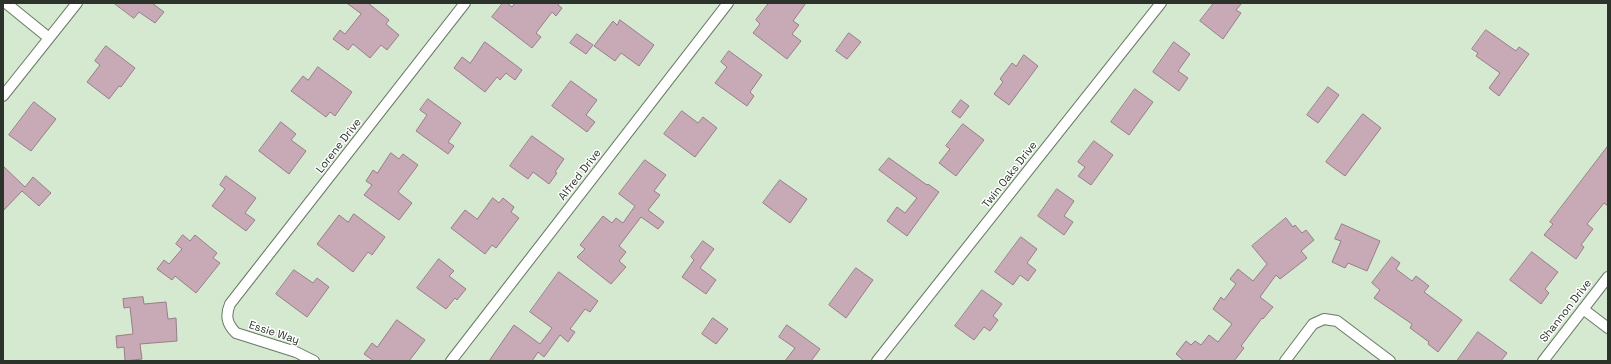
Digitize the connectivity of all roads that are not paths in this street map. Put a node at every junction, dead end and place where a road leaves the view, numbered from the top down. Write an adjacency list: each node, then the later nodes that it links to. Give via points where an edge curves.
1 (6, 3): 6 (street)
2 (78, 3): 6 (street)
3 (466, 3): 9 (street, Lorene Drive)
4 (728, 3): 13 (street, Alfred Drive)
5 (1161, 3): 14 (street, Twin Oaks Drive)
6 (49, 38): 7 (street)
7 (3, 96)
8 (1608, 276): 10 (street, Shannon Drive)
9 (230, 304): 12 (street, Essie Way, via 227,320 236,334 296,352)
10 (1583, 309): 11 (street); 17 (street, Shannon Drive)
11 (1608, 328)
12 (314, 361)
13 (451, 361)
14 (877, 361)
15 (1285, 361): 16 (street, via 1313,324 1324,319 1336,321)
16 (1390, 361)
17 (1543, 361)

